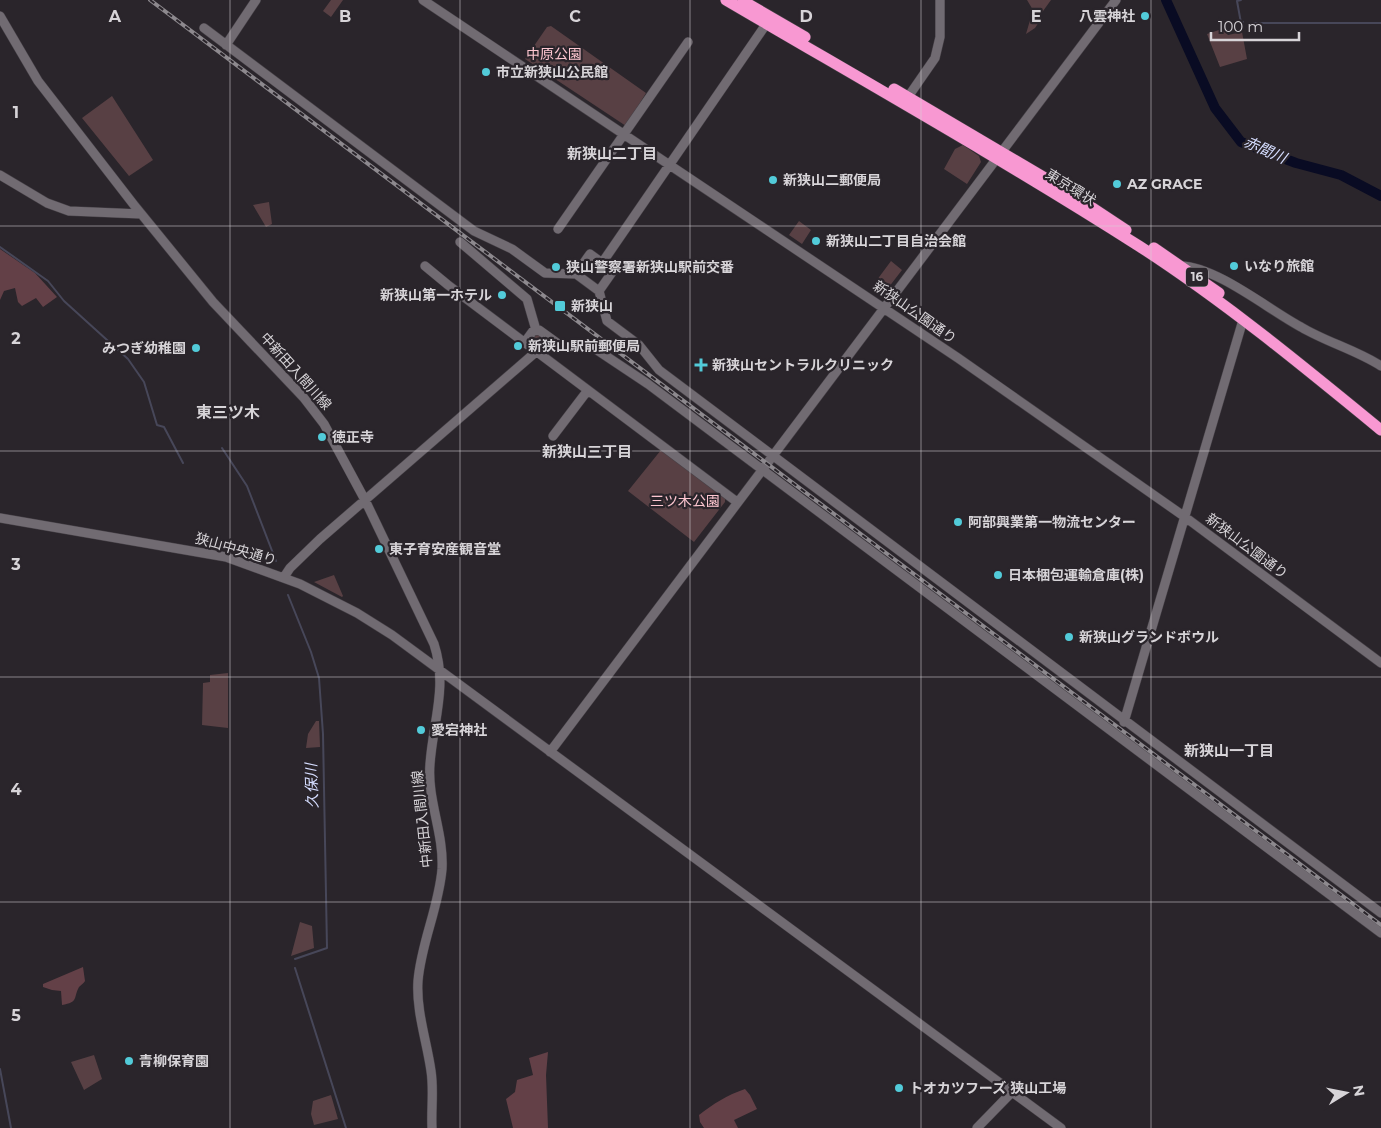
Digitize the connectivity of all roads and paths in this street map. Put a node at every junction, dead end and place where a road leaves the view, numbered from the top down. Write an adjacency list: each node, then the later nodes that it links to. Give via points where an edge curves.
1 (256, 0): 11 (street)
2 (423, 0): 13 (street, 新狭山公園通り)
3 (726, 0): 8 (highway, 東京環状 / 16)
4 (742, 0): 8 (highway, 東京環状 / 16)
5 (940, 0): 12 (street, via 940,37 935,58)
6 (1116, 0): 14 (street)
7 (0, 16): 17 (street, 中新田入間川線, via 38,81)
8 (769, 20): 12 (highway, 東京環状 / 16); 14 (highway, 東京環状 / 16); 15 (street)
9 (204, 28): 11 (street)
10 (688, 42): 13 (street)
11 (226, 45): 23 (street, via 474,231 512,249 545,274)
12 (908, 97): 14 (highway, 東京環状 / 16)
13 (624, 134): 15 (street, 新狭山公園通り); 18 (street)
14 (998, 155): 22 (highway, 東京環状 / 16); 25 (street)
15 (670, 164): 20 (street); 25 (street, 新狭山公園通り)
16 (0, 175): 17 (street, via 47,203 70,211)
17 (142, 214): 39 (street, 中新田入間川線, via 213,302 321,419)
18 (558, 229)
19 (460, 242): 27 (street, via 527,298)
20 (602, 263): 23 (street, via 590,254); 24 (street, via 613,271)
21 (425, 266): 28 (street)
22 (1179, 269): 26 (highway, 東京環状 / 16); 32 (street, via 1225,282 1300,327); 34 (highway, 東京環状 / 16, via 1246,314)
23 (576, 274): 24 (street)
24 (599, 292): 37 (street, via 607,321 639,345 659,370)
25 (884, 307): 37 (street); 41 (street, 新狭山公園通り)
26 (1243, 320): 35 (highway, 東京環状 / 16); 41 (street)
27 (536, 330): 28 (street); 29 (street, via 546,334)
28 (525, 342): 30 (street)
29 (558, 347): 31 (street); 38 (street, via 591,346)
30 (537, 351): 31 (street); 39 (street)
31 (549, 361): 33 (street)
32 (1381, 366)
33 (588, 390): 36 (street); 40 (street)
34 (1381, 421)
35 (1381, 430)
36 (553, 436)
37 (772, 456): 38 (street); 46 (street)
38 (762, 469): 40 (street); 49 (street)
39 (366, 500): 43 (street, via 320,539); 45 (street, 中新田入間川線, via 434,644)
40 (737, 502): 47 (street)
41 (1185, 517): 44 (street, 新狭山公園通り); 46 (street)
42 (0, 518): 43 (street, 狭山中央通り, via 200,551)
43 (284, 577): 45 (street, 狭山中央通り, via 364,617)
44 (1381, 663)
45 (440, 671): 47 (street, 狭山中央通り); 51 (street, 中新田入間川線, via 441,689 429,782 442,847 442,870 418,983 419,1007 432,1074)
46 (1124, 722): 48 (street)
47 (550, 752): 50 (street, 狭山中央通り)
48 (1381, 913)
49 (1381, 934)
50 (1012, 1092): 52 (street); 53 (street, 狭山中央通り)
51 (432, 1128)
52 (977, 1128)
53 (1061, 1128)

